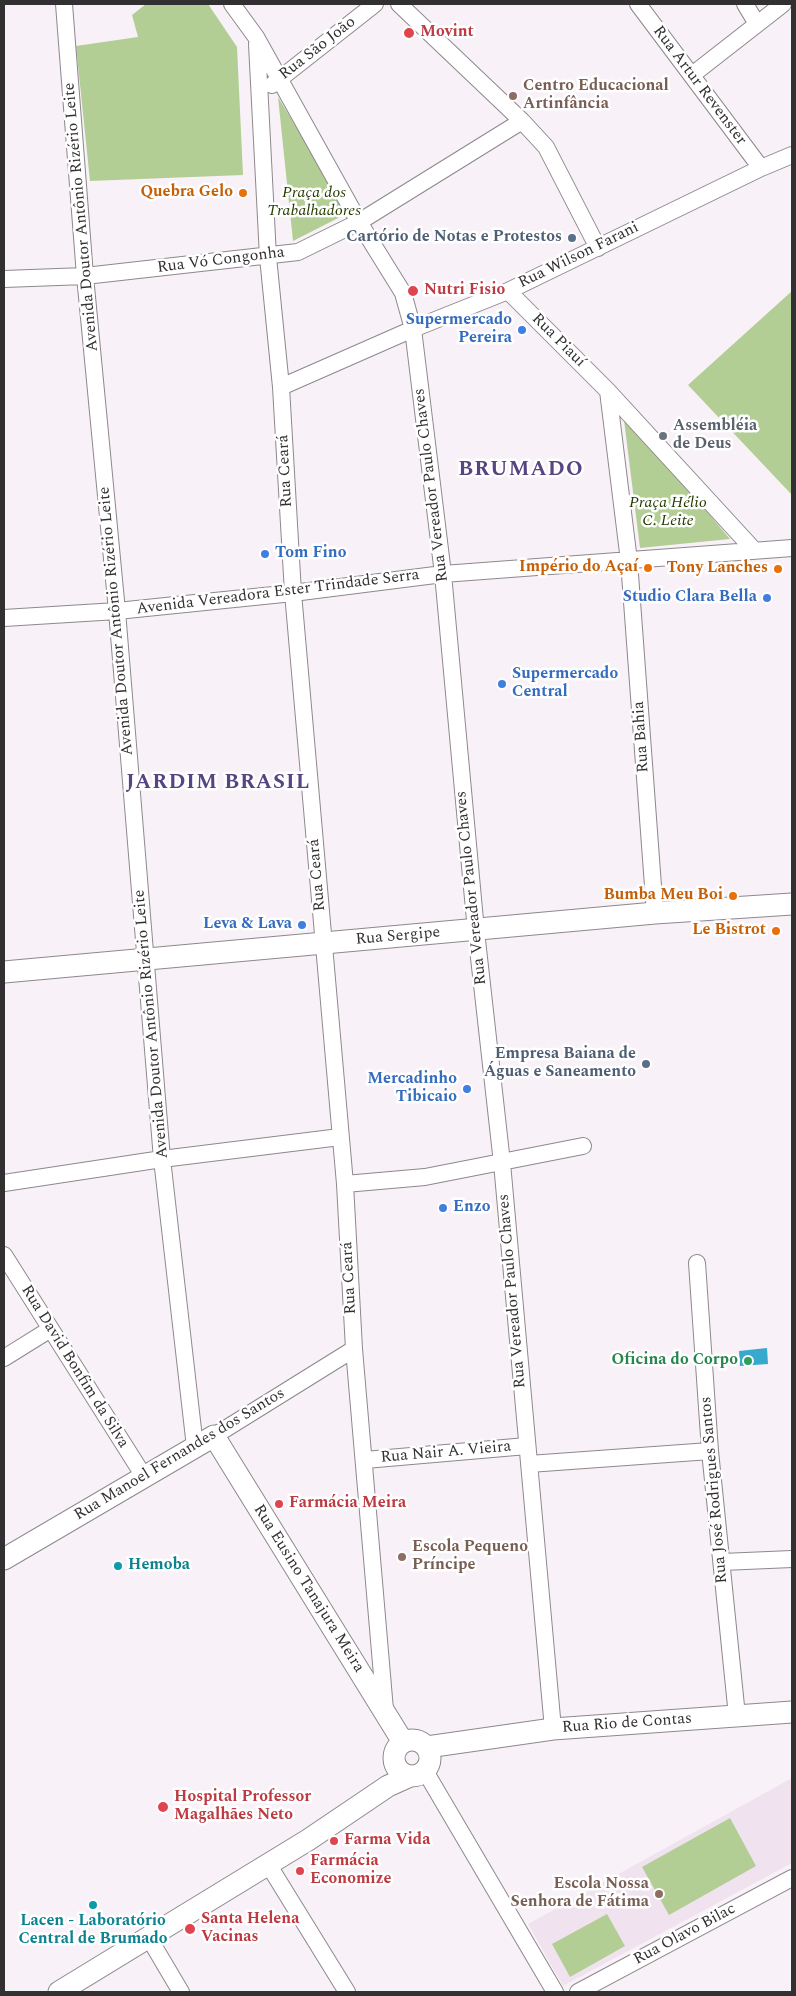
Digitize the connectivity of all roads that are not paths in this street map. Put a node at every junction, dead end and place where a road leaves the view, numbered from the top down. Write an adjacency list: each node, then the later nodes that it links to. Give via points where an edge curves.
1 (64, 4): 19 (street, Avenida Doutor Antônio Rizério Leite)
2 (232, 4): 9 (street, Rua Vereador Paulo Chaves)
3 (375, 4): 11 (street, Rua São João)
4 (399, 4): 13 (street)
5 (638, 4): 10 (street, Rua Artur Revenster)
6 (744, 4): 8 (street)
7 (783, 4): 8 (street)
8 (758, 24): 10 (street)
9 (256, 37): 11 (street, Rua Vereador Paulo Chaves); 12 (street, Rua Ceará)
10 (692, 75): 15 (street, Rua Artur Revenster)
11 (279, 80): 12 (street, Rua São João); 16 (street, Rua Vereador Paulo Chaves)
12 (261, 95): 18 (street, Rua Ceará)
13 (522, 121): 16 (street, Rua Vó Congonha); 17 (street, via 546,147)
14 (792, 155): 15 (street, Rua Wilson Farani)
15 (761, 168): 17 (street, Rua Wilson Farani)
16 (359, 222): 18 (street, Rua Vó Congonha, via 298,252); 22 (street, Rua Vereador Paulo Chaves, via 403,293)
17 (598, 248): 21 (street, Rua Wilson Farani)
18 (268, 257): 19 (street, Rua Vó Congonha); 23 (street, Rua Ceará)
19 (85, 276): 20 (street, Rua Vó Congonha); 30 (street, Avenida Doutor Antônio Rizério Leite)
20 (4, 279)
21 (508, 291): 22 (street, Rua Wilson Farani); 24 (street, Rua Piauí)
22 (413, 329): 23 (street, Rua Wilson Farani); 28 (street, Rua Vereador Paulo Chaves)
23 (281, 388): 29 (street, Rua Ceará)
24 (608, 391): 26 (street); 27 (street)
25 (792, 548): 26 (street, Avenida Vereadora Ester Trindade Serra)
26 (754, 550): 27 (street, Avenida Vereadora Ester Trindade Serra)
27 (630, 561): 28 (street, Avenida Vereadora Ester Trindade Serra); 33 (street, Rua Bahia)
28 (443, 574): 29 (street, Avenida Vereadora Ester Trindade Serra); 34 (street, Rua Vereador Paulo Chaves)
29 (293, 593): 30 (street, Avenida Vereadora Ester Trindade Serra); 35 (street, Rua Ceará)
30 (117, 611): 31 (street, Avenida Vereadora Ester Trindade Serra); 36 (street, Avenida Doutor Antônio Rizério Leite)
31 (4, 618)
32 (792, 904): 33 (street, Rua Sergipe)
33 (655, 913): 34 (street, Rua Sergipe)
34 (476, 931): 35 (street, Rua Sergipe); 41 (street, Rua Vereador Paulo Chaves)
35 (324, 944): 36 (street, Rua Sergipe); 38 (street, Rua Ceará)
36 (147, 958): 37 (street, Rua Sergipe); 40 (street, Avenida Doutor Antônio Rizério Leite)
37 (4, 972)
38 (340, 1137): 40 (street); 43 (street, Rua Ceará)
39 (583, 1146): 41 (street)
40 (162, 1159): 42 (street); 51 (street, Avenida Doutor Antônio Rizério Leite)
41 (502, 1163): 43 (street, via 425,1177); 50 (street, Rua Vereador Paulo Chaves)
42 (4, 1183)
43 (345, 1184): 47 (street, Rua Ceará)
44 (4, 1255): 46 (street, Rua David Bonfim da Silva)
45 (697, 1263): 52 (street, Rua José Rodrigues Santos)
46 (49, 1330): 48 (street); 55 (street, Rua David Bonfim da Silva)
47 (354, 1349): 49 (street, Rua Manoel Fernandes dos Santos); 53 (street, Rua Ceará)
48 (4, 1358)
49 (214, 1436): 51 (street, Rua Manoel Fernandes dos Santos); 59 (street, Rua Eusino Tanajura Meira)
50 (527, 1446): 53 (street, Rua Nair A. Vieira); 54 (street, Rua Vereador Paulo Chaves)
51 (195, 1447): 55 (street, Rua Manoel Fernandes dos Santos)
52 (710, 1451): 54 (street); 58 (street, Rua José Rodrigues Santos)
53 (365, 1460): 59 (street, Rua Ceará)
54 (529, 1464): 62 (street, Rua Vereador Paulo Chaves)
55 (144, 1478): 56 (street, Rua Manoel Fernandes dos Santos)
56 (4, 1559)
57 (792, 1559): 58 (street)
58 (722, 1562): 61 (street, Rua José Rodrigues Santos)
59 (385, 1712): 63 (street, Rua Eusino Tanajura Meira)
60 (792, 1712): 61 (street, Rua Rio de Contas)
61 (737, 1716): 62 (street, Rua Rio de Contas)
62 (553, 1729): 64 (street, Rua Rio de Contas)
63 (402, 1742): 65 (street, via 413,1739); 66 (street, via 394,1751)
64 (463, 1742): 65 (street, Rua Rio de Contas); 66 (street, Rua Rio de Contas)
65 (427, 1747): 66 (street, via 429,1766)
66 (409, 1771): 67 (street); 73 (street)
67 (268, 1864): 69 (street); 72 (street)
68 (792, 1878): 74 (street, Rua Olavo Bilac)
69 (149, 1938): 70 (street); 71 (street)
70 (59, 1992)
71 (181, 1992)
72 (347, 1992)
73 (555, 1992)
74 (578, 1992)

